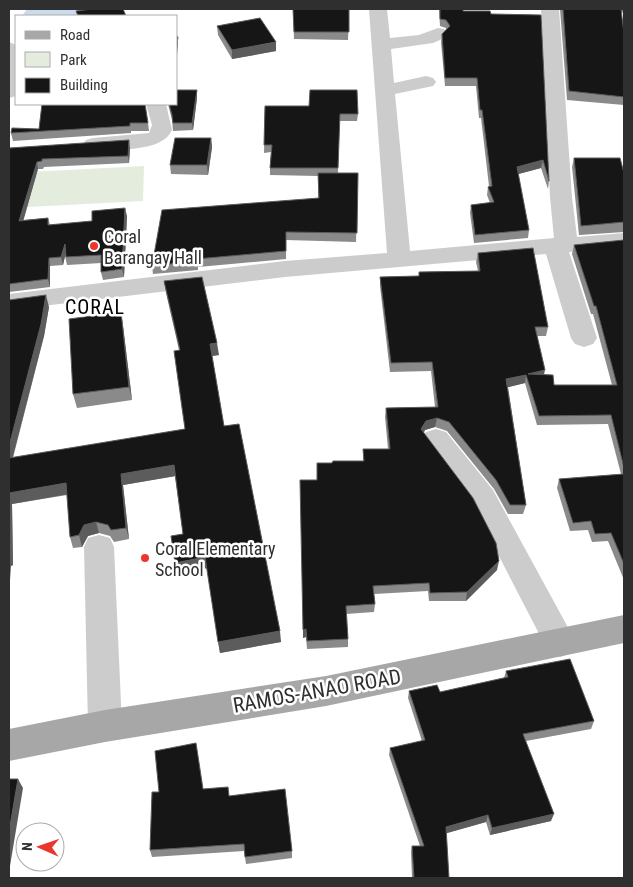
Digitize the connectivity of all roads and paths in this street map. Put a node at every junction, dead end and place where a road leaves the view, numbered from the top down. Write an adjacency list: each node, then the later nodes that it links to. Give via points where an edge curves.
1 (378, 9): 4 (street)
2 (550, 9): 12 (street, via 561,198)
3 (438, 33): 4 (street, via 425,40)
4 (380, 44): 7 (street)
5 (9, 48): 8 (street, via 14,61)
6 (426, 82): 7 (street)
7 (384, 91): 13 (street)
8 (9, 92)
9 (156, 105): 10 (street, via 162,128 158,138)
10 (78, 145)
11 (624, 240): 12 (street)
12 (560, 244): 13 (street); 15 (street)
13 (399, 258): 14 (street)
14 (9, 302)
15 (584, 338)
16 (436, 439): 19 (street, via 483,498)
17 (98, 547): 20 (street)
18 (624, 630): 19 (main road, RAMOS-ANAO ROAD)
19 (560, 642): 20 (main road, RAMOS-ANAO ROAD, via 326,691)
20 (105, 726): 21 (main road, RAMOS-ANAO ROAD)
21 (9, 745)

